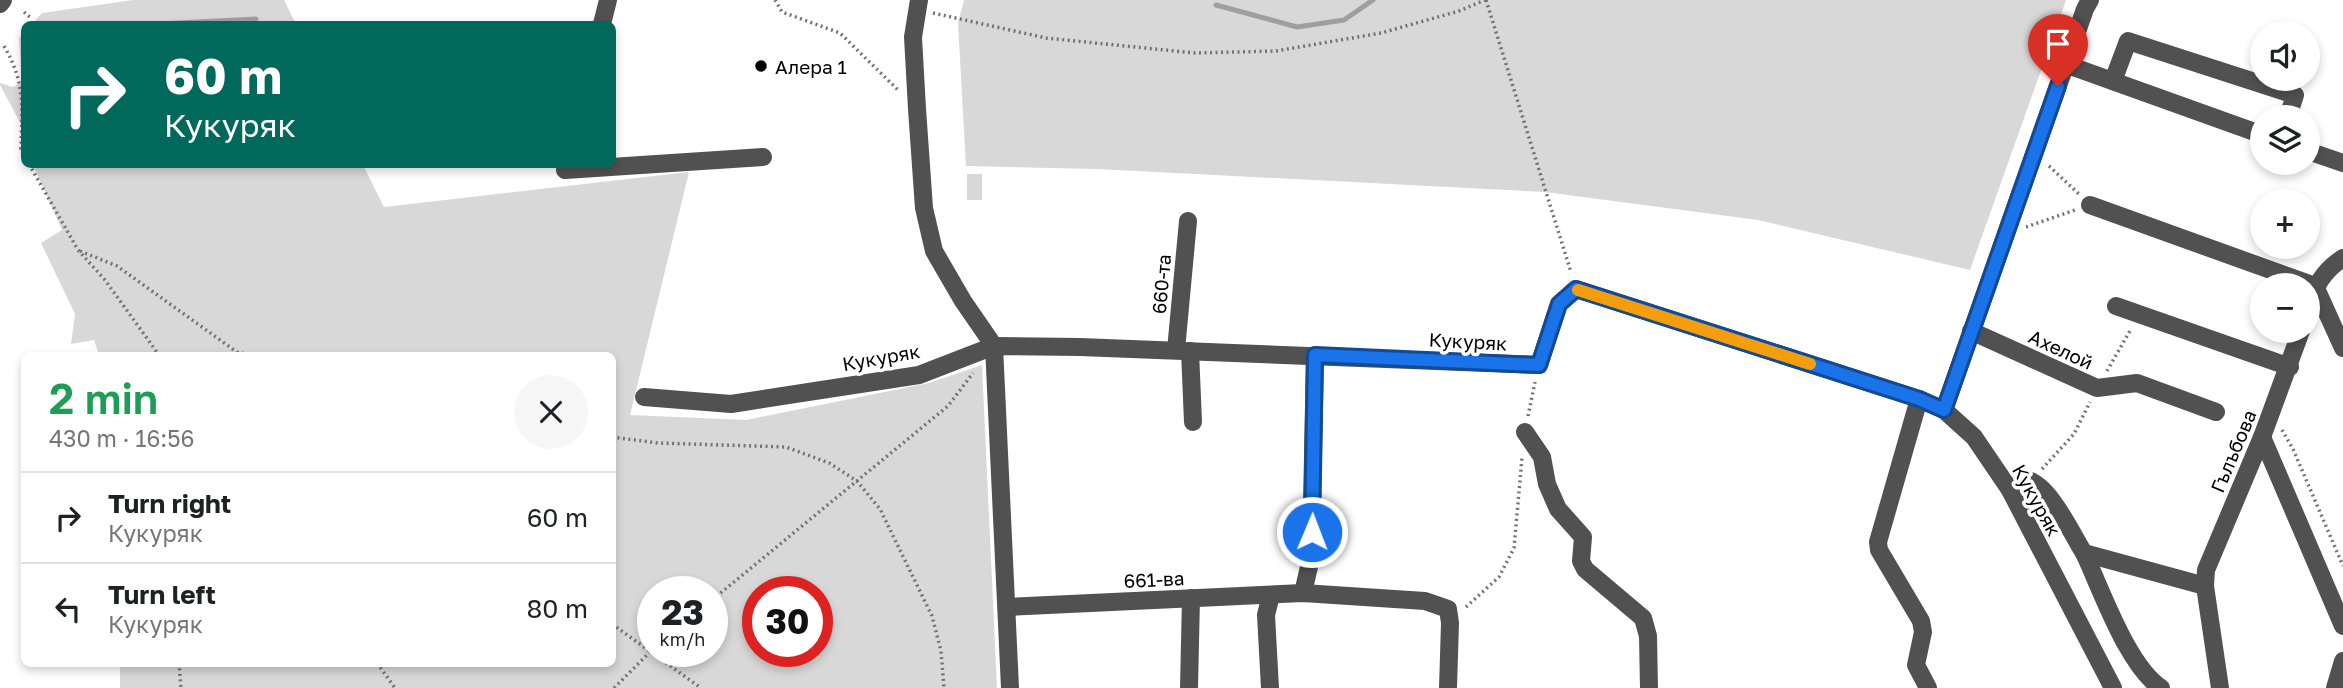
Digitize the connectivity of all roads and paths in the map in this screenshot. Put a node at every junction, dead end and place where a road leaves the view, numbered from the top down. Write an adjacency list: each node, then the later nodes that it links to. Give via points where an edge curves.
1 (608, 0): 8 (street)
2 (775, 0): 14 (path, via 782,12 840,33)
3 (1485, 0): 5 (path, via 1381,33 1276,51 1208,53 1046,38); 33 (path)
4 (2090, 0): 10 (street)
5 (918, 5): 14 (street, via 913,37)
6 (24, 12): 7 (path)
7 (31, 18)
8 (603, 21)
9 (4, 46): 12 (path)
10 (2066, 64): 11 (street); 18 (street)
11 (2113, 81): 13 (street, via 2128,41 2295,95); 15 (street)
12 (21, 89)
13 (2292, 105)
14 (917, 109): 39 (street, via 924,208 934,251)
15 (2250, 130)
16 (21, 132): 17 (path)
17 (21, 151)
18 (2034, 152): 26 (path); 28 (street)
19 (2320, 155): 21 (street)
20 (763, 158): 22 (street)
21 (2343, 163)
22 (616, 167)
23 (31, 168): 29 (path)
24 (565, 168): 25 (street)
25 (598, 168)
26 (2090, 205): 28 (path); 31 (street)
27 (1188, 221): 41 (street, 660-та)
28 (2005, 236): 37 (street)
29 (78, 250): 42 (path); 43 (path, via 117,266)
30 (2343, 258): 32 (street)
31 (2279, 273)
32 (2320, 278)
33 (1576, 289): 45 (street, via 1559,304); 49 (street, Кукуряк)
34 (2320, 297): 40 (street)
35 (2116, 306): 36 (street)
36 (2139, 314): 46 (street); 47 (path)
37 (1971, 331): 47 (street, Ахелой); 50 (street)
38 (2297, 343): 46 (street, Гълъбова)
39 (994, 346): 41 (street, Кукуряк); 48 (street, Кукуряк, via 919,375 731,404); 57 (path, via 947,407); 67 (street)
40 (2343, 348)
41 (1183, 351): 44 (street, Кукуряк); 53 (street, 660-та)
42 (157, 352)
43 (236, 352)
44 (1315, 355): 45 (street, Кукуряк); 64 (street, via 1311,558)
45 (1539, 365): 54 (path)
46 (2290, 366): 52 (street, Гълъбова)
47 (2097, 388): 51 (street, Ахелой, via 2137,383); 58 (path, via 2074,434)
48 (644, 397)
49 (1919, 399): 50 (street, Кукуряк); 87 (street, via 1878,542 1921,621 1916,665)
50 (1944, 410): 59 (street, Кукуряк, via 1974,437)
51 (2216, 412)
52 (2272, 413): 55 (street, Гълъбова); 61 (path, via 2293,449)
53 (1192, 422)
54 (1525, 432): 68 (path, via 1514,548 1499,577); 86 (street, via 1542,457 1558,509 1584,537 1581,561 1585,569 1643,618)
55 (2262, 437): 62 (street, Гълъбова, via 2206,570); 69 (street)
56 (616, 438): 57 (path, via 786,447 829,463)
57 (857, 481): 63 (path); 81 (path, via 880,509 932,616)
58 (2031, 481): 59 (street, via 2022,481); 60 (street, via 2050,499)
59 (2010, 490): 88 (street, Кукуряк)
60 (2084, 553): 62 (street); 89 (street, via 2136,663)
61 (2343, 566)
62 (2205, 586): 90 (street)
63 (728, 587)
64 (1303, 593): 65 (street, 661-ва); 68 (street, 661-ва, via 1424,601 1448,609)
65 (1271, 595): 66 (street, 661-ва); 84 (street, via 1266,615)
66 (1192, 598): 67 (street, 661-ва); 83 (street)
67 (1007, 607): 82 (street)
68 (1450, 623): 85 (street)
69 (2343, 626)
70 (616, 627): 71 (path)
71 (637, 641)
72 (2343, 661): 91 (street)
73 (637, 664): 79 (path)
74 (178, 667): 77 (path)
75 (380, 667): 78 (path)
76 (673, 667): 80 (path)
77 (181, 688)
78 (395, 688)
79 (614, 688)
80 (701, 688)
81 (944, 688)
82 (1010, 688)
83 (1189, 688)
84 (1270, 688)
85 (1448, 688)
86 (1649, 688)
87 (1928, 688)
88 (2113, 688)
89 (2161, 688)
90 (2220, 688)
91 (2336, 688)

